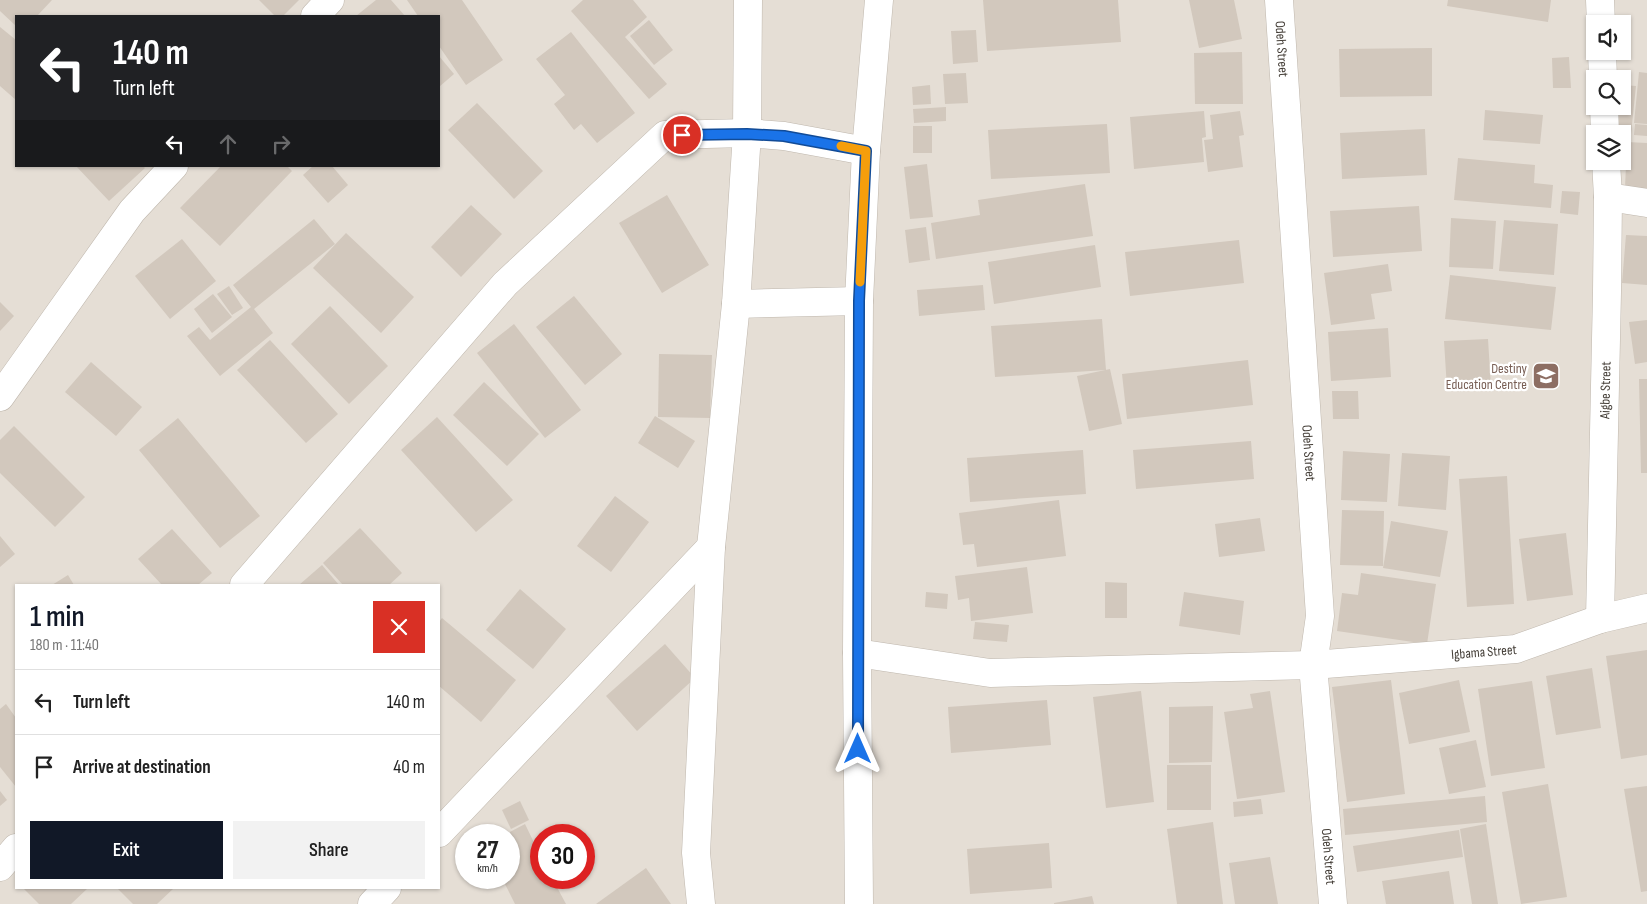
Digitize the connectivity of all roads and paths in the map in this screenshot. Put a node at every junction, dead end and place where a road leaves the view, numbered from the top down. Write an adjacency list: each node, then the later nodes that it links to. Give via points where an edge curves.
1 (330, 0): 6 (street)
2 (748, 0): 8 (street)
3 (879, 0): 9 (street)
4 (1279, 0): 22 (street, Odeh Street, via 1320,616)
5 (1600, 0): 7 (street)
6 (316, 15)
7 (1601, 15)
8 (747, 134): 9 (street, via 784,136); 15 (street); 18 (street, via 665,135 505,284)
9 (866, 151): 14 (street)
10 (173, 167): 16 (street, via 132,211)
11 (1606, 170): 12 (street, Aigbe Street)
12 (1608, 197): 13 (street); 20 (street, Aigbe Street)
13 (1647, 203)
14 (859, 301): 15 (street); 21 (street)
15 (736, 304): 17 (street)
16 (0, 397)
17 (710, 547): 23 (street); 28 (street, via 696,853)
18 (245, 584)
19 (1647, 608): 20 (street, Igbama Street)
20 (1600, 618): 22 (street, Igbama Street, via 1516,649)
21 (857, 653): 22 (street, Igbama Street, via 990,674); 29 (street)
22 (1314, 665): 30 (street, Odeh Street)
23 (440, 832)
24 (15, 849): 25 (street)
25 (0, 867)
26 (386, 889): 27 (street)
27 (372, 904)
28 (702, 904)
29 (858, 904)
30 (1333, 904)

